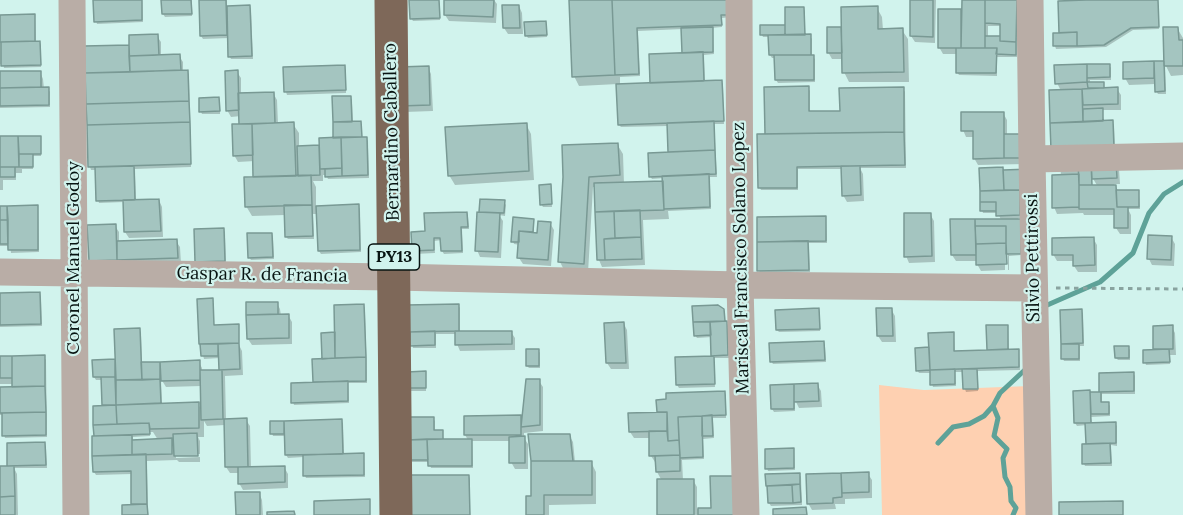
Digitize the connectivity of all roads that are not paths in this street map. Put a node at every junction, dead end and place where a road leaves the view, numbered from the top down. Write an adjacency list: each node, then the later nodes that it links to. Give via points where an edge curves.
1 (72, 0): 8 (street, Coronel Manuel Godoy)
2 (391, 0): 9 (highway, Bernardino Caballero / PY13)
3 (739, 0): 10 (street, Mariscal Francisco Solano Lopez)
4 (1030, 0): 6 (street, Silvio Pettirossi)
5 (1183, 156): 6 (street)
6 (1032, 159): 11 (street, Silvio Pettirossi)
7 (0, 272): 8 (street, Gaspar R. de Francia)
8 (74, 272): 9 (street, Gaspar R. de Francia); 12 (street, Coronel Manuel Godoy)
9 (394, 277): 10 (street, Gaspar R. de Francia); 13 (highway, Bernardino Caballero / PY13)
10 (740, 285): 11 (street, Gaspar R. de Francia); 14 (street, Mariscal Francisco Solano Lopez)
11 (1034, 288): 15 (street, Silvio Pettirossi)
12 (76, 515)
13 (396, 515)
14 (746, 515)
15 (1039, 515)

